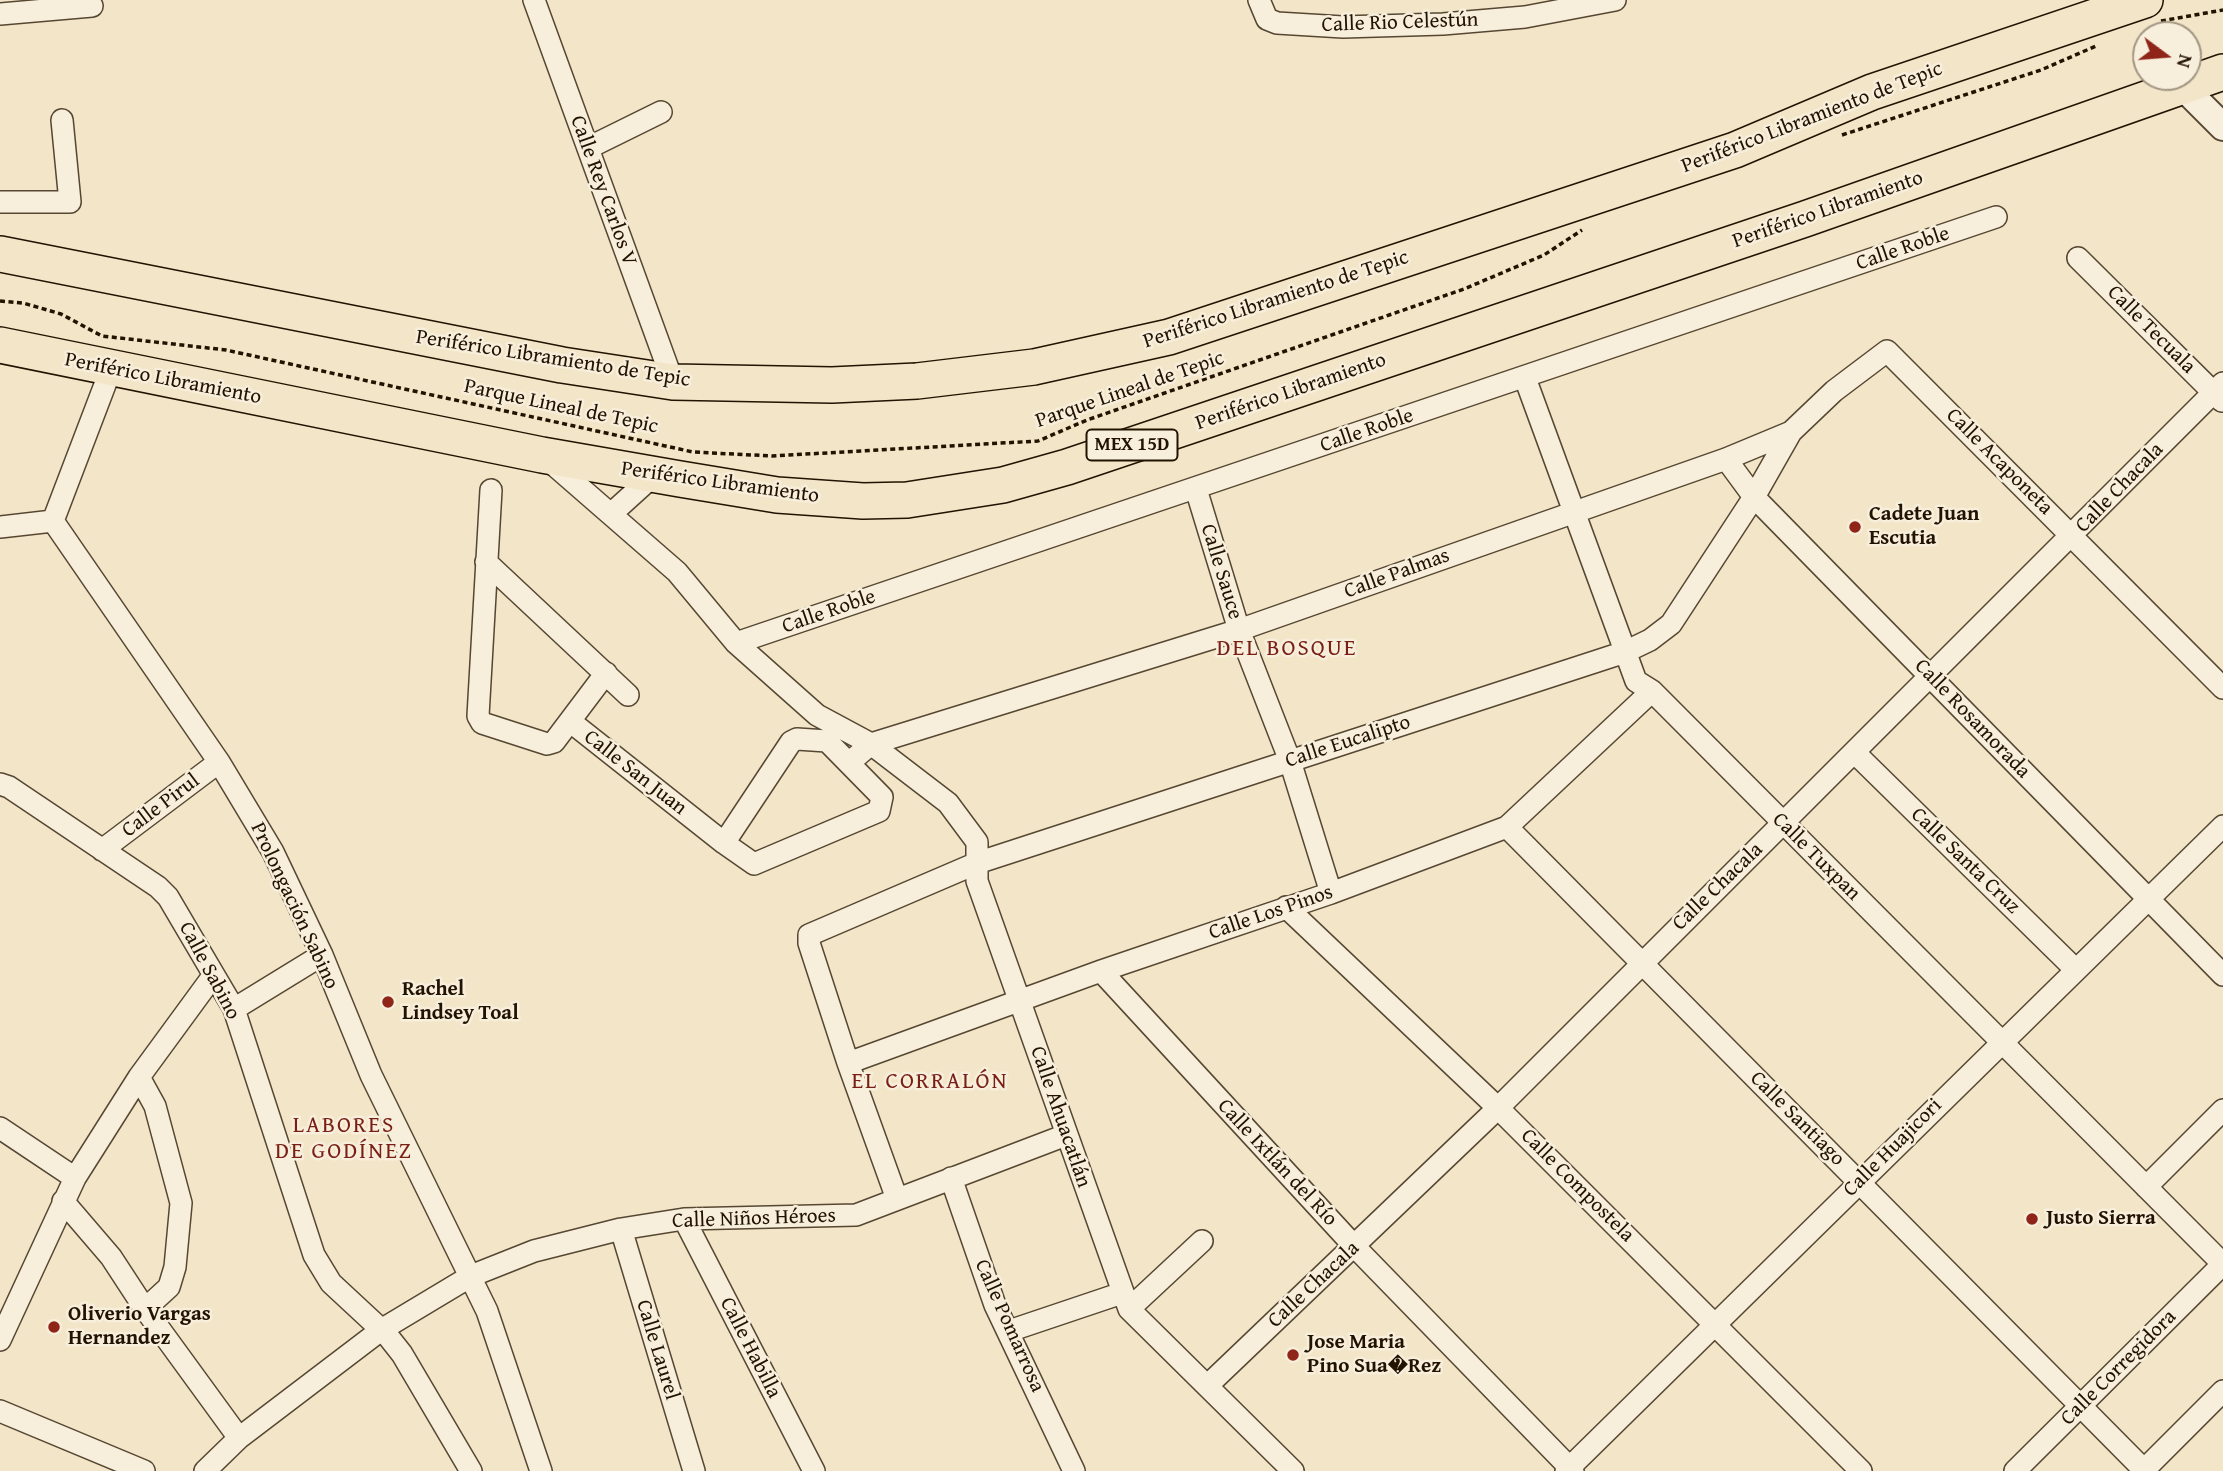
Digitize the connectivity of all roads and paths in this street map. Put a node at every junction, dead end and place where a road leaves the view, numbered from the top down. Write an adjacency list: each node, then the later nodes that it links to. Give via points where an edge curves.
1 (534, 0): 19 (street, Calle Rey Carlos V)
2 (1615, 0): 5 (street, Calle Rio Celestún, via 1525,17 1343,27 1277,23)
3 (2091, 0): 14 (street, via 1900,67)
4 (92, 6): 8 (street)
5 (1263, 10)
6 (2223, 10): 7 (path)
7 (2150, 11): 14 (highway, Periférico Libramiento de Tepic)
8 (0, 14)
9 (2104, 43): 18 (path, via 2041,70)
10 (2223, 72): 11 (highway, Periférico Libramiento / MEX 15D)
11 (2202, 79)
12 (2168, 91): 35 (highway, Periférico Libramiento / MEX 15D, via 1779,228 1003,485 907,500 863,501 777,495)
13 (2187, 91): 17 (street)
14 (1872, 92): 30 (highway, Periférico Libramiento de Tepic, via 1735,150 1169,337 1034,367 917,381 832,385)
15 (661, 112): 19 (street)
16 (62, 120): 20 (street, via 70,202)
17 (2223, 127)
18 (1836, 138)
19 (588, 148): 30 (street, Calle Rey Carlos V)
20 (0, 202)
21 (1996, 217): 29 (street, Calle Roble)
22 (1589, 226): 25 (path, Parque Lineal de Tepic, via 1544,255 1464,289 1038,441 772,456 693,452 226,350 102,336 61,314)
23 (0, 254): 30 (highway, Periférico Libramiento de Tepic, via 522,357)
24 (2078, 258): 31 (street, Calle Tecuala)
25 (0, 301)
26 (0, 345): 28 (highway, Periférico Libramiento / MEX 15D)
27 (1894, 356): 32 (street, Calle Palmas, via 1886,351 1878,355); 43 (street, Calle Acaponeta)
28 (111, 369): 33 (highway, Periférico Libramiento / MEX 15D); 41 (street)
29 (1525, 378): 36 (street, Calle Roble); 39 (street, Calle Tuxpan)
30 (673, 382)
31 (2220, 393): 43 (street, Calle Chacala)
32 (1791, 432): 34 (street, Calle Palmas); 38 (street, Calle Eucalipto)
33 (542, 455): 35 (highway, Periférico Libramiento / MEX 15D); 40 (street, Calle Ahuacatlán)
34 (1726, 459): 38 (street, Calle Rosamorada); 39 (street, Calle Palmas)
35 (654, 475): 40 (street)
36 (1196, 489): 45 (street, Calle Sauce); 46 (street, Calle Roble)
37 (491, 490): 44 (street, Calle San Juan)
38 (1754, 497): 47 (street, Calle Eucalipto, via 1671,624); 49 (street, Calle Rosamorada)
39 (1573, 511): 45 (street, Calle Palmas); 47 (street, Calle Tuxpan)
40 (611, 514): 46 (street, Calle Ahuacatlán, via 677,572)
41 (53, 521): 42 (street); 57 (street, Prolongación Sabino)
42 (0, 527)
43 (2073, 536): 49 (street, Calle Chacala); 50 (street, Calle Acaponeta)
44 (486, 562): 48 (street); 53 (street, Calle San Juan, via 478,716 482,723 547,744)
45 (1239, 630): 54 (street, Calle Palmas); 56 (street, Calle Sauce)
46 (736, 643): 54 (street, Calle Ahuacatlán, via 817,715)
47 (1625, 652): 51 (street, Calle Tuxpan, via 1636,681); 56 (street, Calle Eucalipto)
48 (606, 673): 52 (street); 53 (street)
49 (1931, 677): 55 (street, Calle Chacala); 67 (street, Calle Rosamorada)
50 (2223, 688)
51 (1652, 691): 60 (street, Calle Tuxpan); 62 (street, Calle Los Pinos)
52 (628, 695)
53 (570, 723): 63 (street, Calle San Juan)
54 (871, 744): 58 (street); 65 (street, Calle Ahuacatlán, via 948,803 977,842)
55 (1855, 753): 60 (street, Calle Chacala); 71 (street, Calle Santa Cruz)
56 (1290, 761): 65 (street, Calle Eucalipto); 66 (street, Calle Sauce)
57 (219, 762): 64 (street, Calle Pirul); 69 (street, Prolongación Sabino, via 273,852)
58 (850, 762): 63 (street, via 822,738 791,742); 63 (street, Calle San Juan, via 883,797 879,811 754,864)
59 (4, 786): 64 (street, Calle Sabino)
60 (1782, 824): 70 (street, Calle Chacala); 77 (street, Calle Tuxpan)
61 (2223, 826): 67 (street, Calle Huajicori)
62 (1507, 827): 66 (street, Calle Los Pinos); 70 (street, Calle Santiago)
63 (723, 843)
64 (102, 850): 74 (street, Calle Sabino, via 168,897)
65 (977, 863): 75 (street, Calle Ahuacatlán, via 977,881); 78 (street, Calle Eucalipto, via 809,935)
66 (1331, 893): 68 (street, Calle Los Pinos)
67 (2147, 898): 71 (street, Calle Huajicori); 73 (street, Calle Rosamorada)
68 (1286, 907): 72 (street, Calle Los Pinos); 80 (street, Calle Compostela)
69 (322, 955): 76 (street); 95 (street, Prolongación Sabino, via 371,1075)
70 (1641, 962): 80 (street, Calle Chacala); 86 (street, Calle Santiago)
71 (2075, 969): 77 (street, Calle Huajicori)
72 (1101, 971): 75 (street, Calle Los Pinos); 93 (street, Calle Ixtlán del Río)
73 (2223, 975)
74 (213, 976): 76 (street, Calle Sabino); 79 (street)
75 (1021, 1003): 78 (street, Calle Los Pinos); 83 (street, Calle Ahuacatlán)
76 (234, 1009): 100 (street, Calle Sabino, via 314,1255 331,1283)
77 (2002, 1040): 86 (street, Calle Huajicori); 87 (street, Calle Tuxpan)
78 (848, 1063): 88 (street)
79 (139, 1077): 84 (street); 98 (street, via 155,1106 181,1203 169,1287)
80 (1498, 1108): 93 (street, Calle Chacala); 99 (street, Calle Compostela)
81 (2223, 1110): 87 (street)
82 (0, 1128): 84 (street)
83 (1066, 1135): 85 (street, Calle Niños Héroes); 97 (street, Calle Ahuacatlán)
84 (75, 1178): 89 (street)
85 (950, 1178): 88 (street, Calle Niños Héroes); 101 (street, Calle Pomarrosa, via 995,1305)
86 (1859, 1182): 99 (street, Calle Huajicori); 105 (street, Calle Santiago)
87 (2146, 1187): 94 (street, Calle Tuxpan)
88 (897, 1199): 90 (street, Calle Niños Héroes, via 856,1215)
89 (62, 1201): 96 (street); 98 (street, via 111,1257)
90 (684, 1219): 91 (street, Calle Niños Héroes); 108 (street, Calle Habilla)
91 (621, 1229): 95 (street, Calle Niños Héroes, via 534,1251); 114 (street, Calle Laurel)
92 (1202, 1241): 97 (street)
93 (1355, 1247): 103 (street, Calle Chacala); 109 (street, Calle Ixtlán del Río)
94 (2223, 1264): 105 (street, Calle Corregidora)
95 (471, 1276): 100 (street, Calle Niños Héroes); 113 (street, Prolongación Sabino)
96 (9, 1292): 102 (street)
97 (1126, 1301): 101 (street); 103 (street, Calle Ahuacatlán)
98 (145, 1309): 107 (street)
99 (1715, 1324): 109 (street, Calle Huajicori); 117 (street, Calle Compostela)
100 (381, 1330): 107 (street, Calle Niños Héroes); 112 (street, Calle Sabino, via 402,1354)
101 (1009, 1331): 115 (street, Calle Pomarrosa)
102 (0, 1340)
103 (1207, 1386): 116 (street, Calle Ahuacatlán)
104 (2223, 1391): 119 (street)
105 (2081, 1406): 118 (street, Calle Corregidora); 119 (street, Calle Santiago)
106 (0, 1411): 110 (street)
107 (239, 1438): 111 (street, Calle Niños Héroes)
108 (805, 1467)
109 (1570, 1470)
110 (144, 1471)
111 (205, 1471)
112 (471, 1471)
113 (541, 1471)
114 (694, 1471)
115 (1074, 1471)
116 (1293, 1471)
117 (1861, 1471)
118 (2015, 1471)
119 (2144, 1471)

